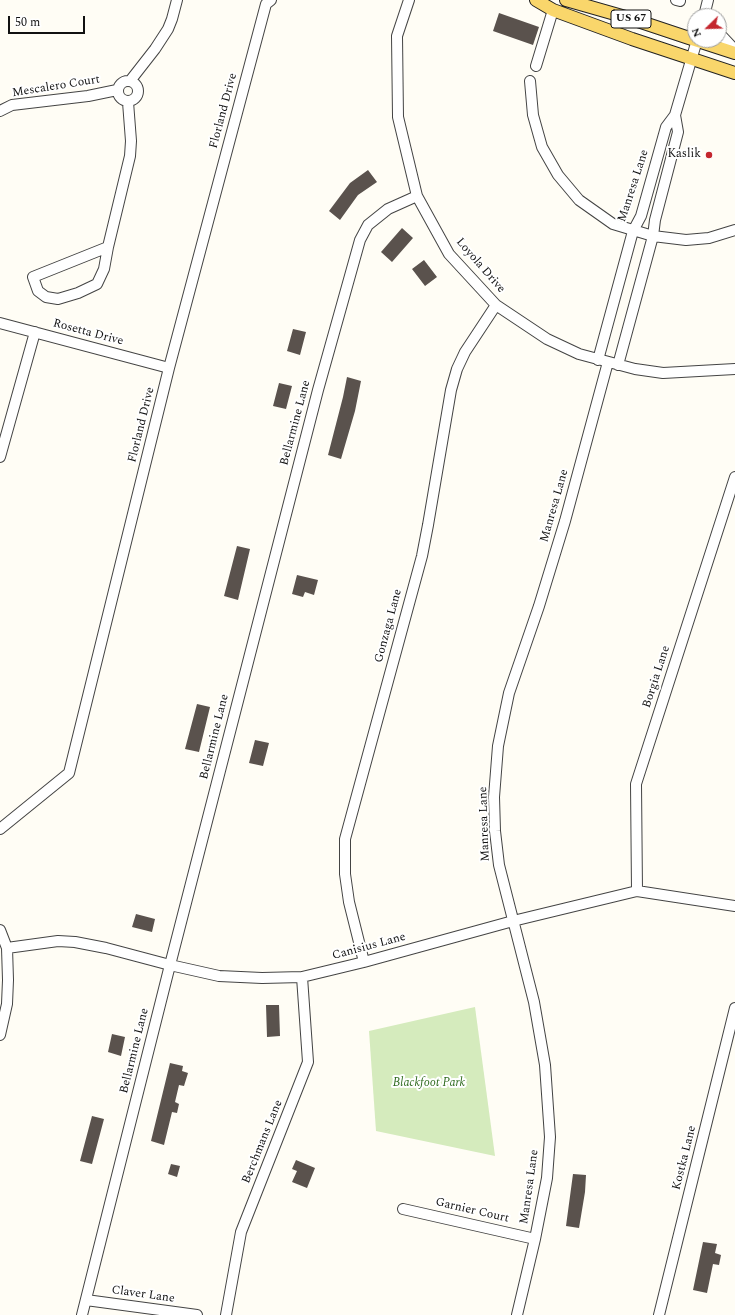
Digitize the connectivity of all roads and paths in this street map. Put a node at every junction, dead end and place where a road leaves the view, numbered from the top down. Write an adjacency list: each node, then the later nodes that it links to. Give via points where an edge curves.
1 (177, 0): 16 (street, Mescalero Court, via 168,29)
2 (270, 0): 34 (street, Florland Drive, via 266,4)
3 (409, 0): 24 (street, Loyola Drive, via 397,36 398,117)
4 (536, 0): 6 (main road, US 67)
5 (566, 0): 7 (main road, US 67)
6 (554, 10): 13 (main road, US 67); 14 (street)
7 (687, 37)
8 (727, 42): 11 (street)
9 (694, 48): 13 (street, Manresa Lane)
10 (720, 48): 12 (main road, US 67)
11 (735, 50)
12 (735, 53)
13 (692, 58): 15 (main road, US 67); 21 (street, Manresa Lane)
14 (536, 66)
15 (735, 73)
16 (130, 81): 18 (street, Mescalero Court, via 122,82); 19 (street, via 137,87 138,94)
17 (530, 82): 25 (street, via 533,115 542,147 558,175 579,200 613,224)
18 (117, 90): 19 (street, Mescalero Court, via 121,99); 20 (street, Mescalero Court, via 12,106)
19 (128, 102): 28 (street, via 130,149)
20 (0, 111)
21 (675, 115): 22 (street, Manresa Lane, via 666,127); 23 (street, Manresa Lane, via 678,132)
22 (654, 168): 23 (street); 25 (street, Manresa Lane, via 640,216)
23 (668, 172): 27 (street, Manresa Lane)
24 (417, 196): 29 (street, Loyola Drive, via 449,254); 46 (street, Bellarmine Lane, via 388,208 368,225 360,240 318,390)
25 (633, 230): 27 (street); 32 (street, Manresa Lane)
26 (735, 230): 27 (street, via 709,238 686,240)
27 (653, 236): 33 (street, Manresa Lane)
28 (108, 247): 28 (street, via 33,277 38,291 46,297 58,299 97,284 104,269)
29 (496, 305): 32 (street, Loyola Drive, via 547,339 579,354); 45 (street, Gonzaga Lane, via 465,352 451,390 422,556 345,839 345,874 349,902)
30 (0, 323): 31 (street, Rosetta Drive)
31 (35, 332): 34 (street, Rosetta Drive); 37 (street)
32 (603, 361): 33 (street, Loyola Drive); 42 (street, Manresa Lane, via 554,556 509,693 498,746 494,797 495,831 499,865)
33 (618, 365): 35 (street, Loyola Drive, via 663,373)
34 (169, 368): 39 (street, Florland Drive, via 69,773)
35 (735, 369): 36 (street)
36 (735, 374)
37 (0, 455)
38 (735, 477): 40 (street, Borgia Lane, via 636,784)
39 (0, 829)
40 (637, 891): 41 (street, Canisius Lane); 42 (street, Canisius Lane)
41 (735, 906)
42 (513, 921): 45 (street, Canisius Lane); 51 (street, Manresa Lane, via 534,1002 545,1065 550,1136 547,1178)
43 (0, 930): 44 (street)
44 (7, 948): 46 (street, Canisius Lane, via 58,941 75,942); 49 (street, via 7,1004)
45 (364, 962): 47 (street, Canisius Lane)
46 (170, 965): 47 (street, Canisius Lane, via 219,976); 52 (street, Bellarmine Lane)
47 (302, 976): 55 (street, Berchmans Lane, via 308,1062 241,1232)
48 (735, 1008): 57 (street, Kostka Lane)
49 (0, 1035)
50 (403, 1209): 51 (street, Garnier Court)
51 (535, 1239): 56 (street, Manresa Lane)
52 (86, 1300): 53 (street, Bellarmine Lane); 54 (street, Claver Lane)
53 (82, 1315)
54 (197, 1315)
55 (226, 1315)
56 (517, 1315)
57 (659, 1315)

